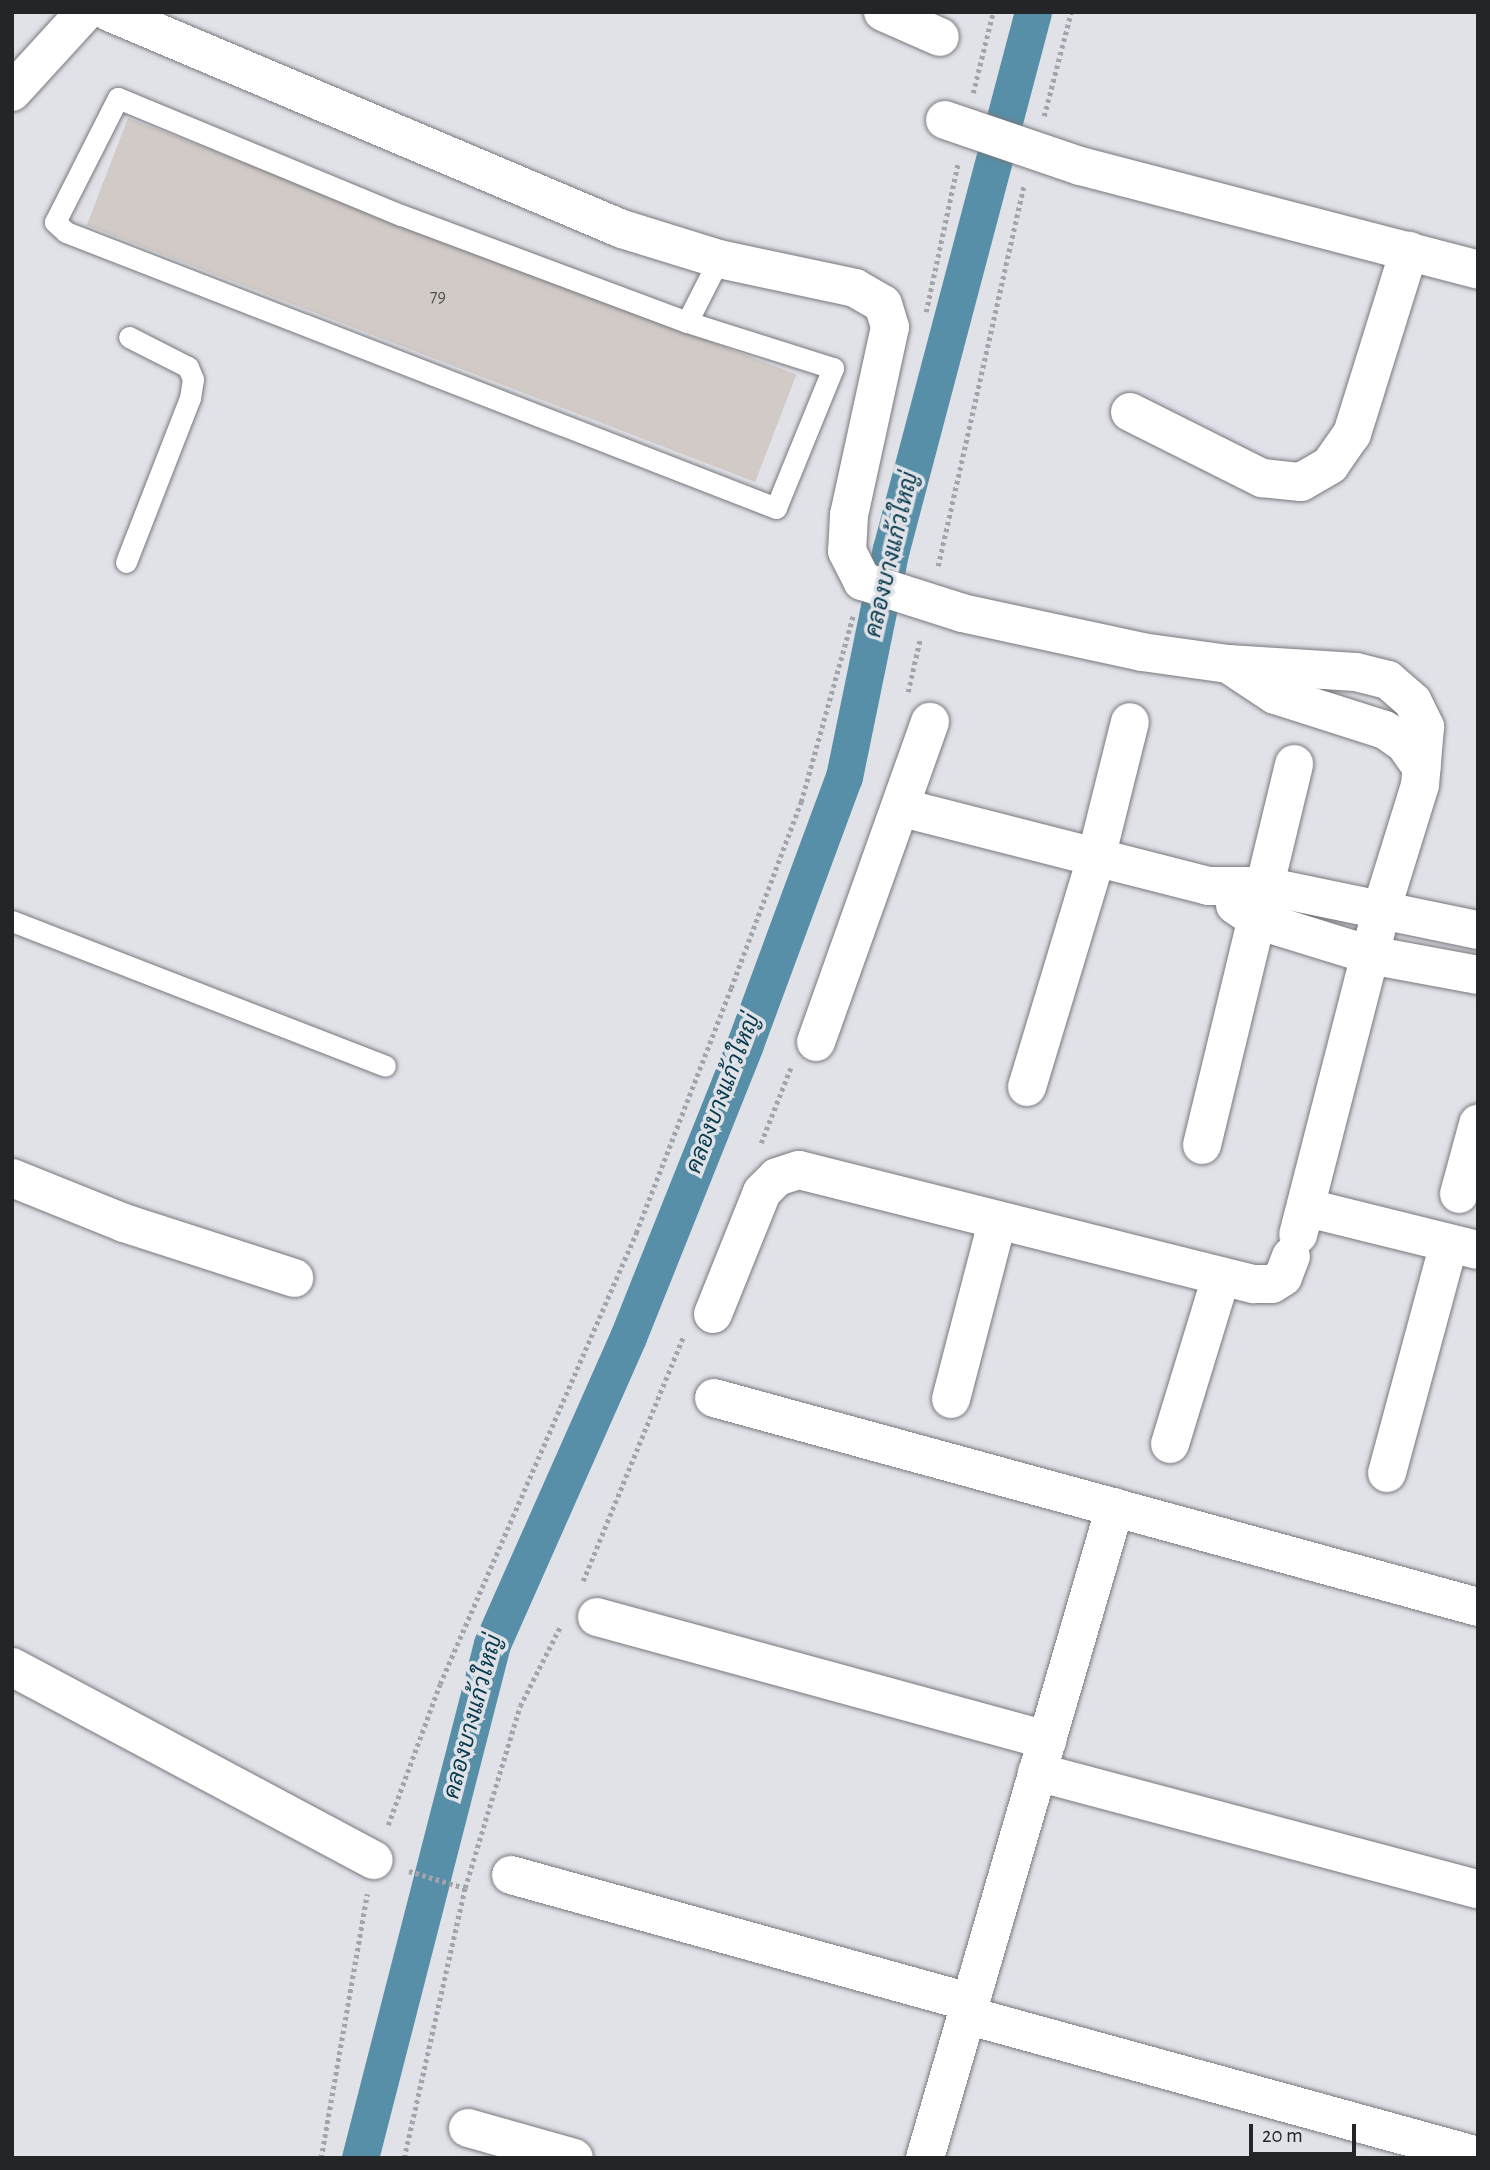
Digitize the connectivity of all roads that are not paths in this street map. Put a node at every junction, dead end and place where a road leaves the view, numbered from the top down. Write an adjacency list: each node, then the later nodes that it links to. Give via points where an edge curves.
1 (85, 12): 5 (street)
2 (108, 12): 8 (street, via 622,229)
3 (883, 12): 4 (street)
4 (940, 37)
5 (12, 92)
6 (955, 123): 7 (street, via 1045,155)
7 (1409, 251): 9 (street); 12 (street, via 1352,434 1330,465 1301,482 1262,478)
8 (719, 258): 10 (lane); 20 (street, via 855,288 883,304 890,327 849,515 847,551 862,581 962,613 1142,652 1228,664 1321,667 1388,680 1413,702 1425,727 1422,768)
9 (1478, 270)
10 (687, 321): 10 (lane, via 401,215 118,98 55,222 66,232 776,508 833,369)
11 (129, 337): 13 (lane, via 188,367 193,379 190,398)
12 (1130, 412)
13 (126, 562)
14 (918, 711): 17 (street)
15 (1130, 722): 18 (street)
16 (1294, 764): 19 (street)
17 (903, 808): 18 (street); 25 (street)
18 (1096, 858): 19 (street); 27 (street)
19 (1261, 903): 20 (street); 23 (street); 29 (street)
20 (1382, 908): 22 (street); 23 (street)
21 (12, 921): 26 (lane)
22 (1478, 930)
23 (1370, 955): 24 (street); 33 (street)
24 (1478, 975)
25 (805, 1050)
26 (384, 1066)
27 (1027, 1087)
28 (1478, 1124): 31 (street)
29 (1202, 1145)
30 (12, 1178): 36 (street, via 124,1223)
31 (1459, 1194)
32 (997, 1222): 35 (street); 37 (street, via 839,1177 799,1170 788,1173 762,1192); 39 (street)
33 (1299, 1233): 34 (street); 35 (street, via 1283,1277 1272,1284)
34 (1464, 1247): 41 (street)
35 (1221, 1277): 40 (street)
36 (294, 1278)
37 (700, 1320)
38 (713, 1398): 42 (street)
39 (951, 1399)
40 (1170, 1444)
41 (1387, 1473)
42 (1115, 1507): 44 (street); 46 (street)
43 (581, 1607): 46 (street)
44 (1478, 1607)
45 (12, 1667): 47 (street)
46 (1042, 1756): 49 (street); 50 (street)
47 (373, 1860)
48 (511, 1875): 50 (street)
49 (1478, 1889)
50 (968, 2009): 52 (street); 54 (street)
51 (468, 2128): 53 (street)
52 (1478, 2156)
53 (574, 2158)
54 (925, 2158)

